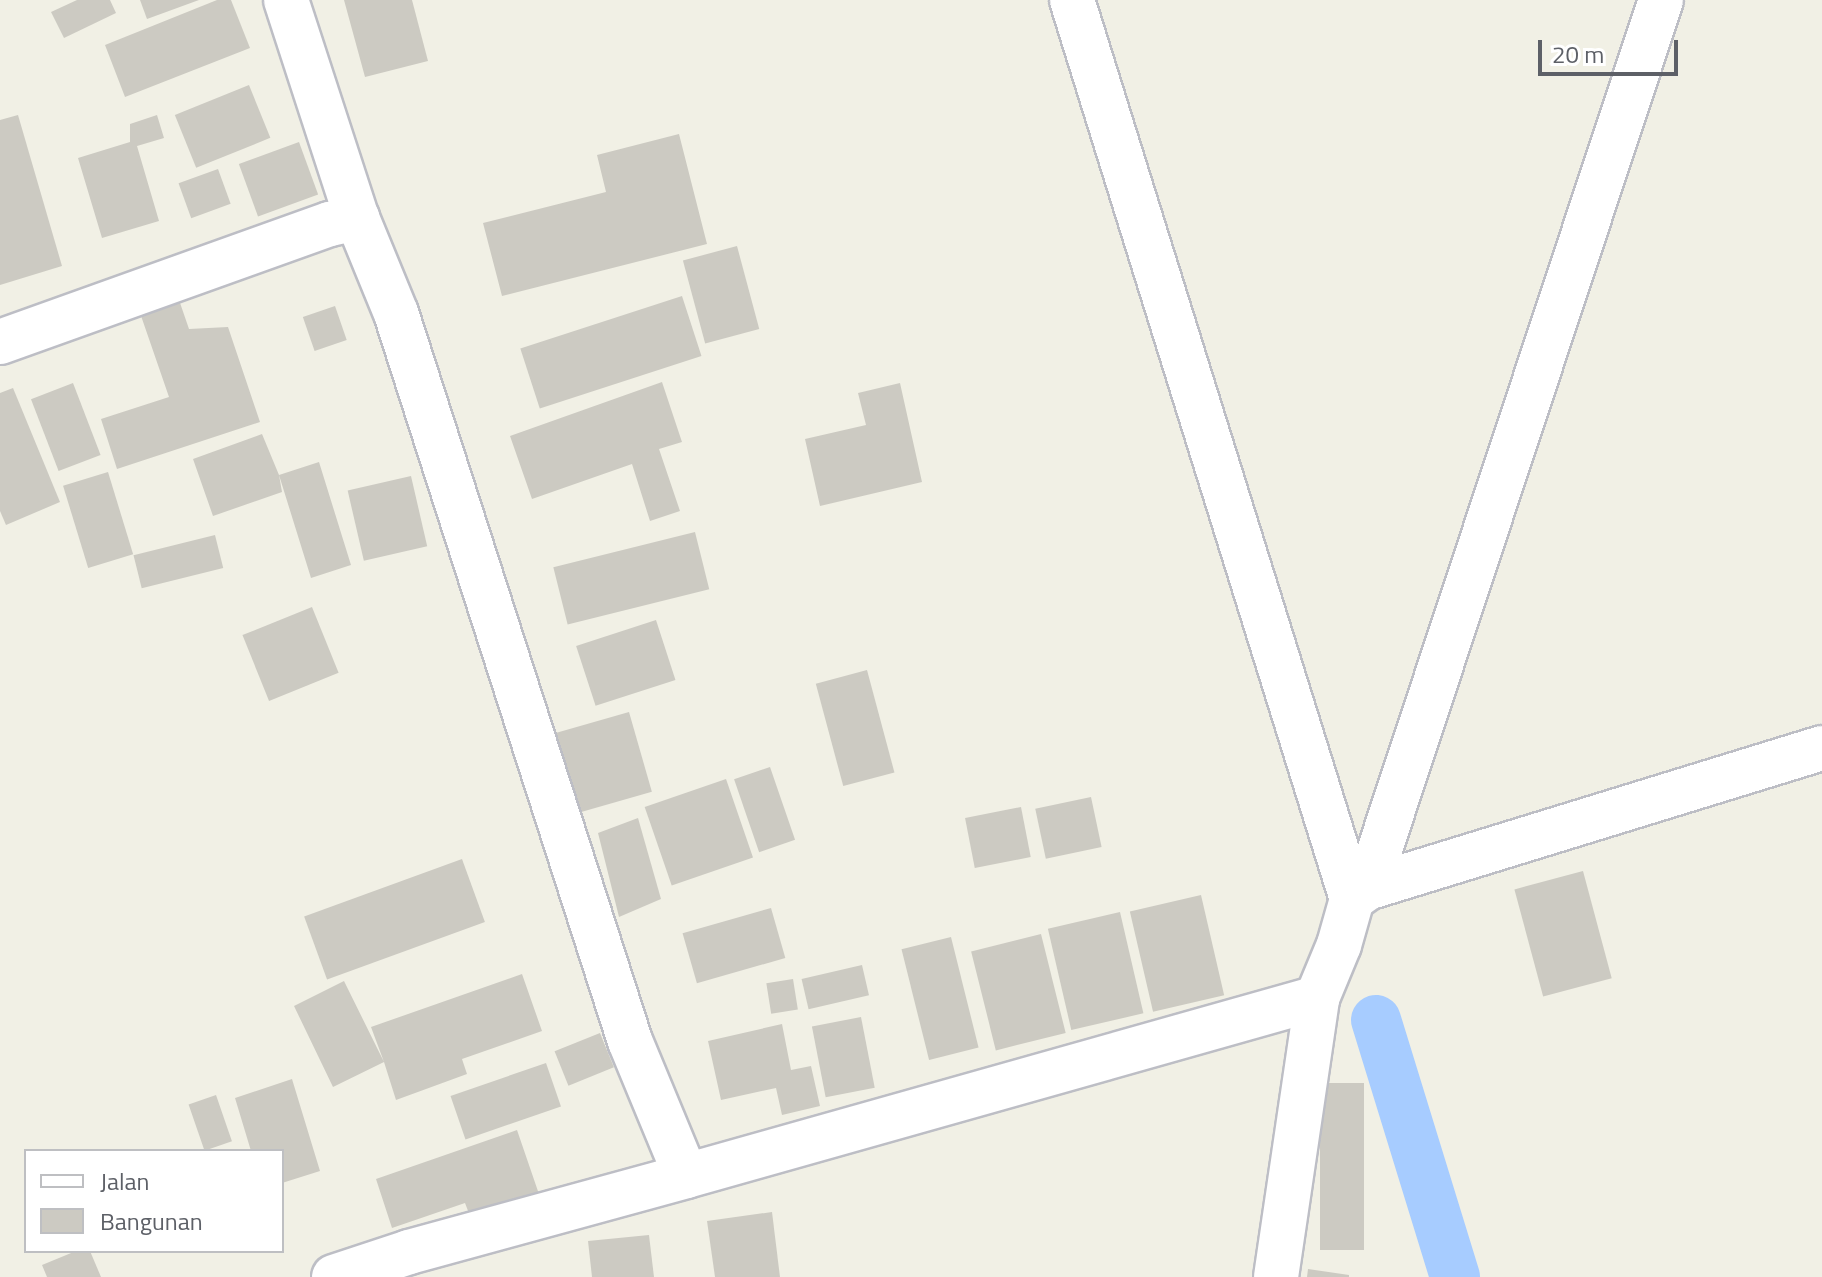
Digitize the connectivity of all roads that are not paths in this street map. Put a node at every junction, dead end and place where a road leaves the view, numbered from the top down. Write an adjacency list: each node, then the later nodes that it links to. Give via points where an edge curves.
1 (286, 0): 4 (street)
2 (1072, 0): 7 (street)
3 (1661, 0): 7 (street)
4 (357, 218): 5 (street); 9 (street, via 396,313 630,1041)
5 (0, 342)
6 (1822, 748): 7 (street)
7 (1360, 894): 8 (street)
8 (1317, 998): 9 (street); 11 (street)
9 (686, 1176): 10 (street)
10 (334, 1277)
11 (1276, 1277)

